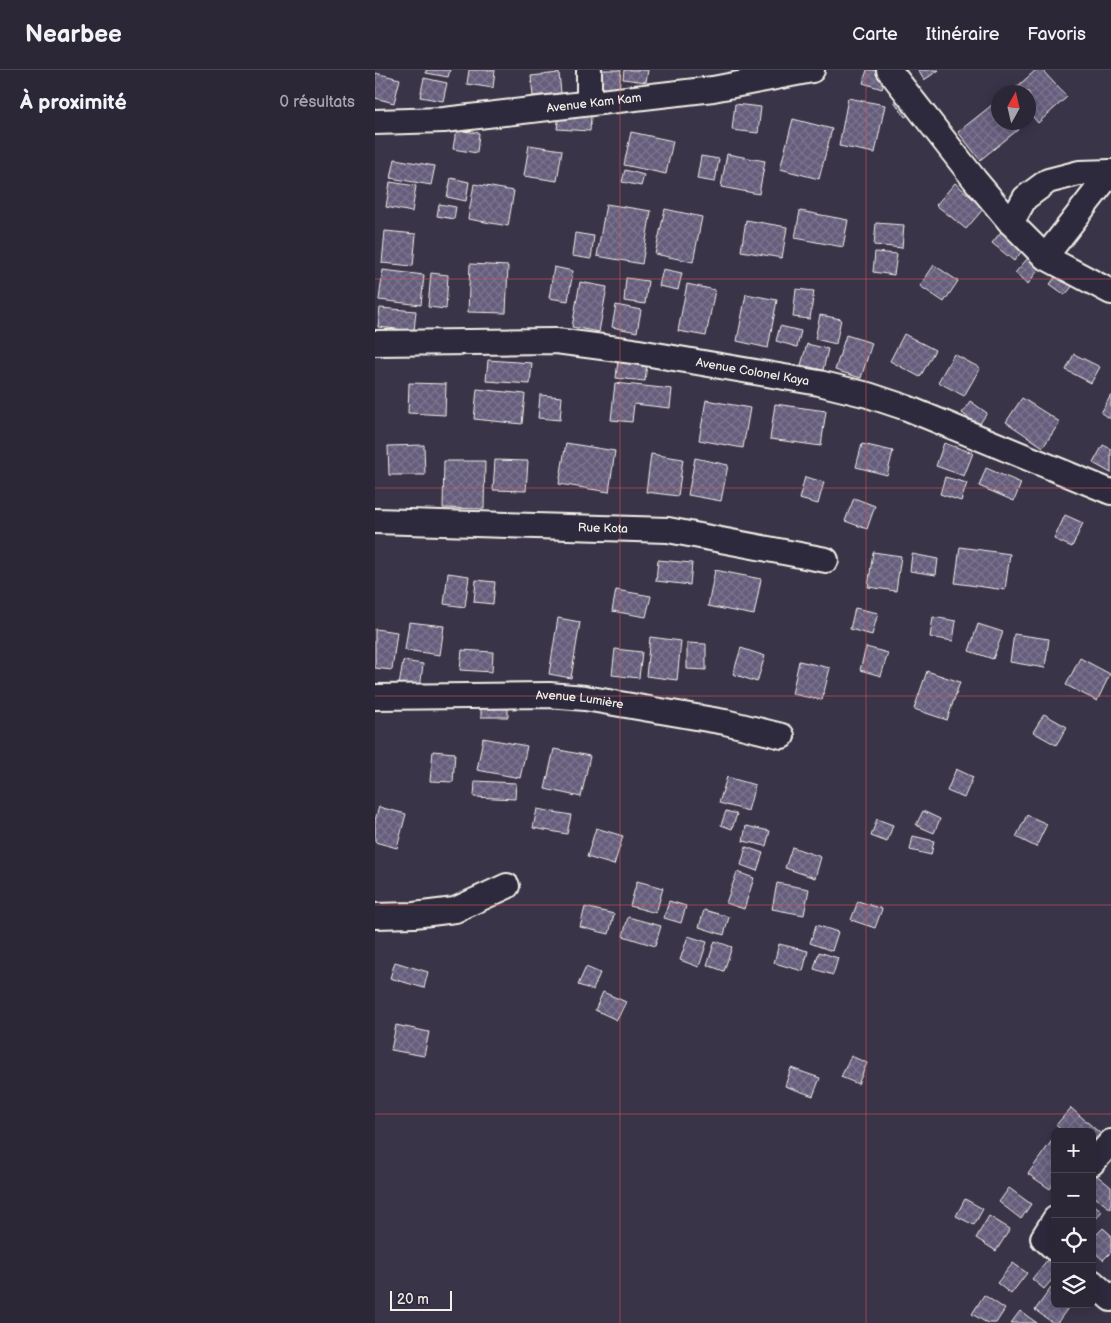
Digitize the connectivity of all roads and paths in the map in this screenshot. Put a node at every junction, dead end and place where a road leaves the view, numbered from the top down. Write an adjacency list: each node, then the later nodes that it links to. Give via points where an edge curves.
1 (589, 70): 4 (street)
2 (812, 70): 4 (street, Avenue Kam Kam, via 713,89)
3 (889, 70): 6 (street)
4 (589, 103): 5 (street, Avenue Kam Kam, via 444,120)
5 (375, 122)
6 (1011, 223): 7 (street); 7 (street, via 1025,198 1048,181 1079,173 1111,172)
7 (1045, 257): 8 (street)
8 (1111, 292)
9 (375, 343): 10 (street, Avenue Colonel Kaya, via 556,341 819,383 907,408)
10 (1111, 492)
11 (375, 521): 12 (street, Rue Kota, via 668,530)
12 (826, 560)
13 (375, 697): 14 (street, Avenue Lumière, via 549,695 585,698 725,722)
14 (782, 736)
15 (507, 886): 16 (street, via 455,910)
16 (375, 916)
17 (1111, 1142): 18 (street)
18 (1096, 1159)
19 (1051, 1225): 20 (street, via 1043,1238)
20 (1051, 1245)
21 (1096, 1286): 22 (street)
22 (1111, 1299)

